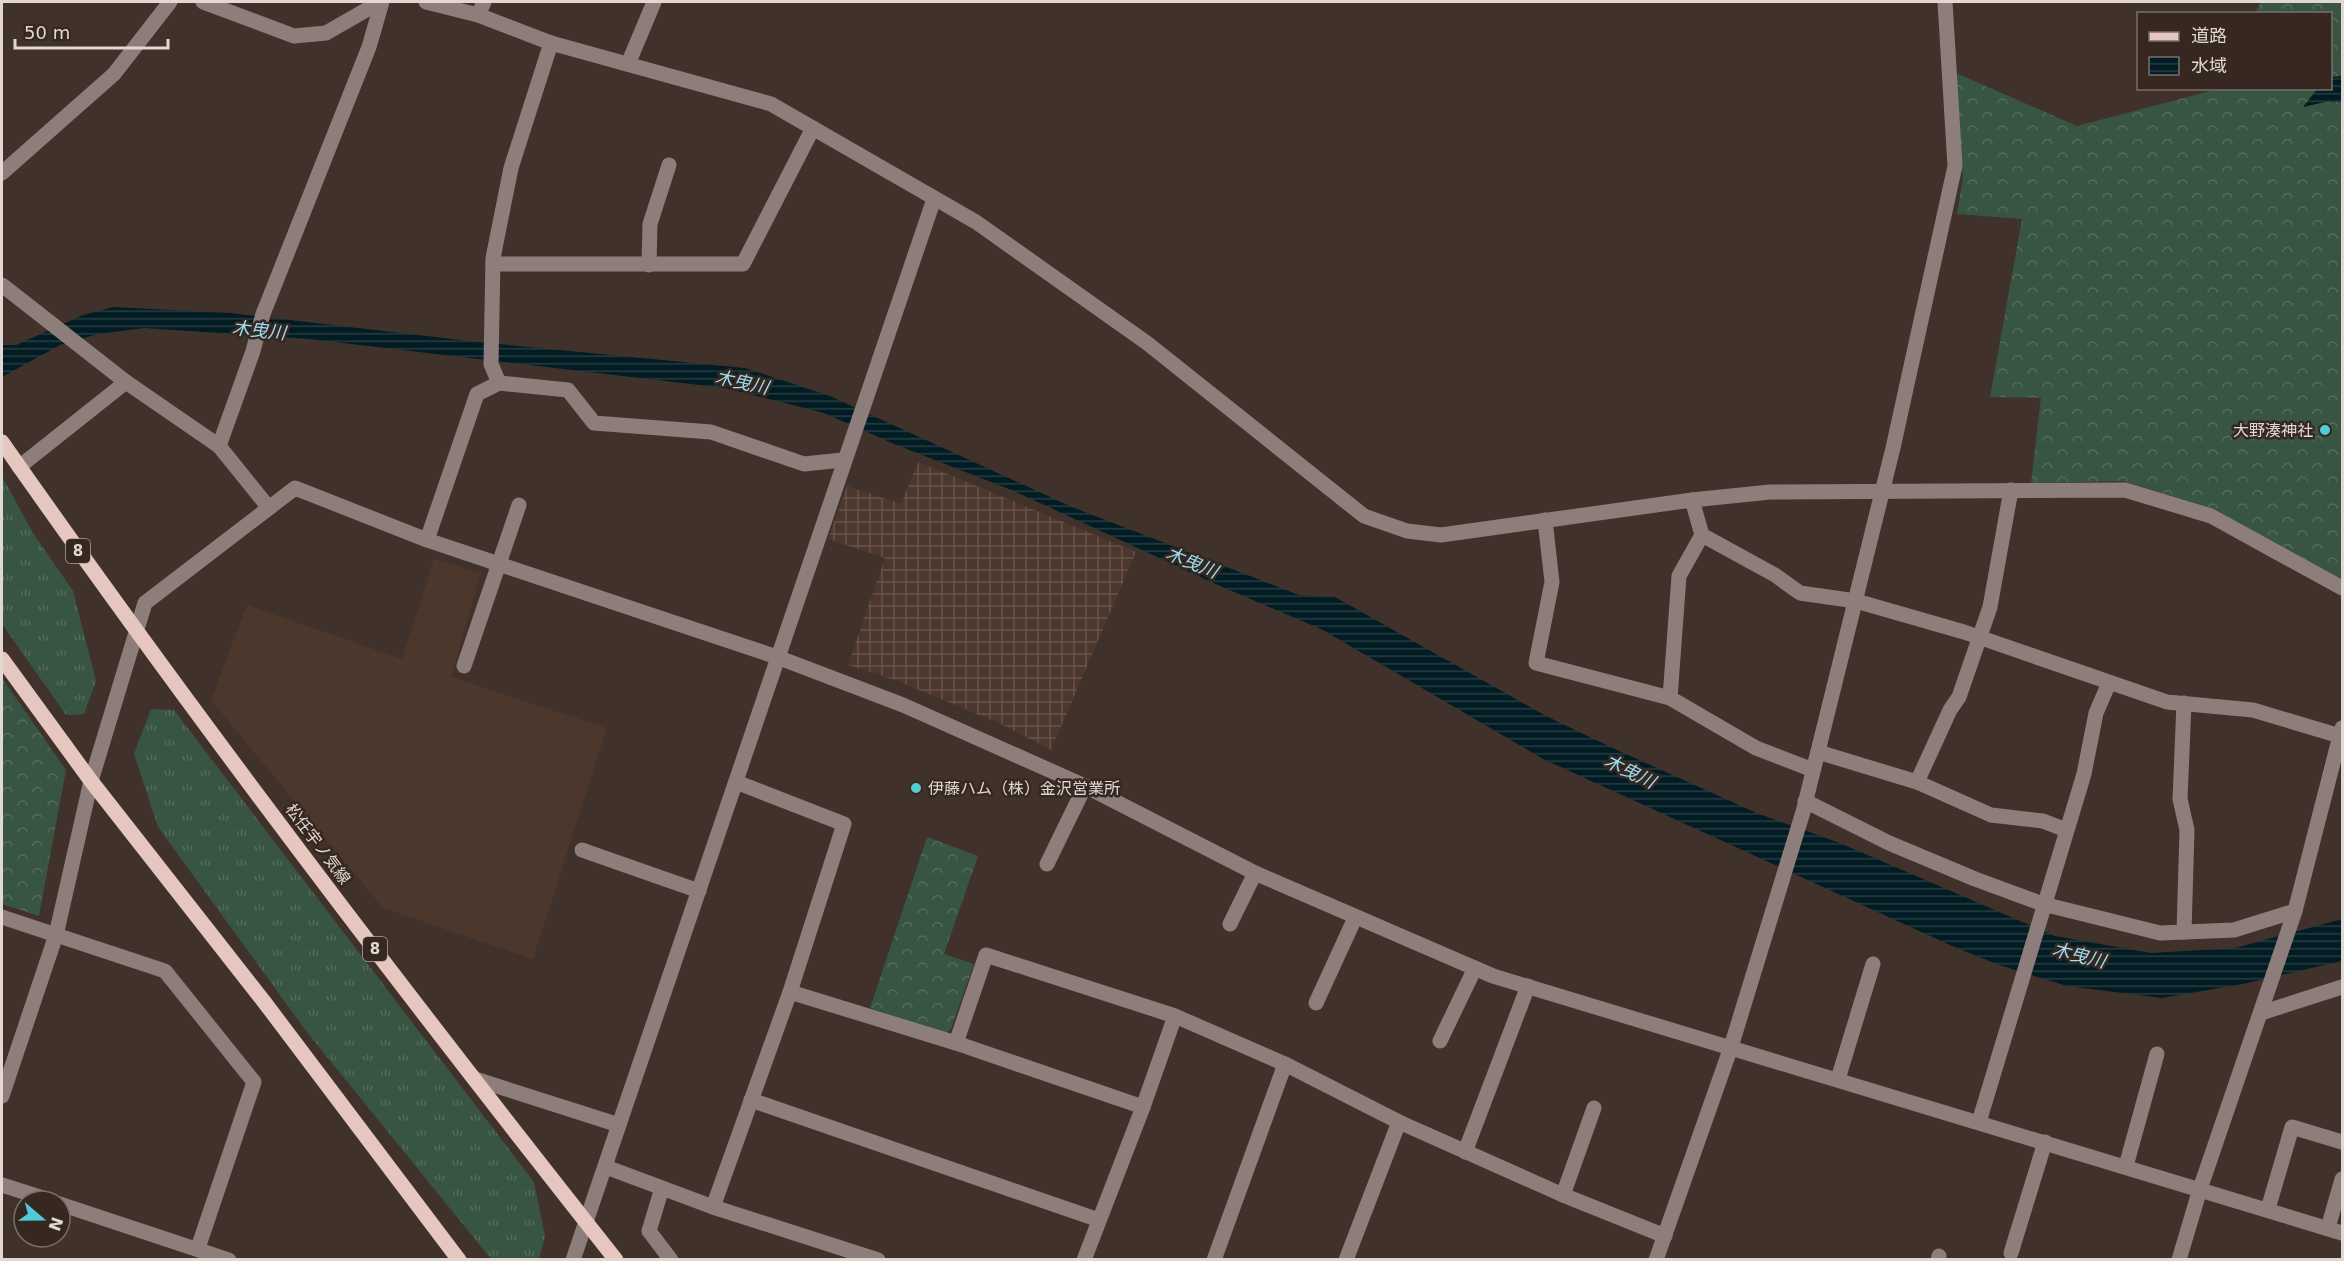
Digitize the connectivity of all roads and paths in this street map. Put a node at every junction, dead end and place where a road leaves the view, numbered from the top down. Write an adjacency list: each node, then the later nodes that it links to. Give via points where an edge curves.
1 (170, 2): 12 (street, via 114,74)
2 (203, 2): 3 (street, via 294,36 326,33)
3 (381, 2): 20 (street, via 369,47 263,314 254,351)
4 (426, 2): 7 (street)
5 (654, 2): 9 (street)
6 (1945, 2): 24 (street, via 1955,166)
7 (481, 8): 8 (street)
8 (551, 43): 9 (street); 14 (street, via 511,168)
9 (628, 64): 10 (street, via 771,104)
10 (813, 128): 13 (street); 15 (street, via 743,264)
11 (669, 165): 15 (street, via 650,224)
12 (2, 173)
13 (934, 200): 21 (street); 28 (street, via 976,222 1147,343 1364,516 1407,531 1441,535)
14 (493, 264): 15 (street); 18 (street, via 491,364)
15 (649, 265)
16 (2, 285): 17 (street)
17 (126, 382): 20 (street); 22 (street)
18 (499, 383): 21 (street, via 568,390 594,423 711,432 804,464); 30 (street, via 477,394)
19 (2, 442): 22 (main road, 松任宇ノ気線 / 8)
20 (219, 446): 27 (street)
21 (843, 460): 36 (street)
22 (19, 467): 34 (main road, 松任宇ノ気線 / 8)
23 (2011, 490): 24 (street); 32 (street, via 2136,493 2211,516); 35 (street, via 1990,607)
24 (1883, 491): 25 (street, via 1770,492); 33 (street)
25 (1692, 500): 28 (street); 29 (street)
26 (519, 505): 31 (street)
27 (269, 508): 30 (street, via 295,488); 34 (street, via 146,603)
28 (1545, 520): 40 (street, via 1551,582 1536,663)
29 (1702, 535): 33 (street, via 1800,593); 40 (street, via 1679,576)
30 (427, 540): 31 (street)
31 (498, 564): 36 (street); 38 (street)
32 (2343, 588)
33 (1856, 601): 35 (street); 43 (street)
34 (137, 635): 45 (street); 75 (main road, 松任宇ノ気線 / 8)
35 (1980, 638): 39 (street); 47 (street, via 1959,697)
36 (777, 657): 46 (street); 48 (street, via 903,705)
37 (2, 659): 45 (main road)
38 (464, 666)
39 (2109, 683): 41 (street, via 2167,702); 50 (street, via 2096,713 2084,774)
40 (1670, 698): 44 (street, via 1756,748)
41 (2184, 703): 42 (street, via 2253,710); 60 (street, via 2180,799 2187,830)
42 (2341, 732): 56 (street)
43 (1818, 752): 44 (street); 47 (street)
44 (1814, 770): 49 (street)
45 (91, 781): 61 (street); 103 (main road)
46 (736, 782): 54 (street); 66 (street, via 844,824)
47 (1917, 782): 50 (street, via 1991,815 2043,821)
48 (1085, 786): 52 (street); 53 (street)
49 (1804, 806): 55 (street); 72 (street)
50 (2066, 830): 55 (street)
51 (582, 850): 54 (street)
52 (1047, 864)
53 (1255, 873): 58 (street); 59 (street)
54 (699, 891): 83 (street)
55 (2043, 904): 60 (street, via 2160,933); 82 (street)
56 (2295, 911): 60 (street, via 2234,930); 68 (street)
57 (2, 917): 61 (street)
58 (1354, 918): 63 (street); 67 (street)
59 (1230, 924)
60 (2184, 932)
61 (56, 935): 77 (street); 100 (street, via 165,971 254,1082)
62 (1873, 964): 76 (street)
63 (1476, 968): 64 (street); 70 (street)
64 (1528, 986): 72 (street); 86 (street)
65 (2343, 987): 68 (street)
66 (790, 992): 71 (street); 78 (street)
67 (1316, 1003)
68 (2261, 1013): 91 (street)
69 (1175, 1016): 71 (street, via 986,955); 74 (street); 79 (street)
70 (1440, 1041)
71 (956, 1043): 79 (street)
72 (1731, 1047): 76 (street); 99 (street)
73 (2157, 1054): 87 (street)
74 (1285, 1064): 81 (street); 109 (street)
75 (475, 1079): 83 (street); 97 (main road, 松任宇ノ気線 / 8)
76 (1838, 1080): 82 (street)
77 (2, 1096)
78 (751, 1100): 93 (street); 96 (street)
79 (1143, 1107): 96 (street)
80 (1594, 1108): 92 (street)
81 (1399, 1122): 86 (street); 110 (street)
82 (1979, 1122): 84 (street)
83 (619, 1125): 88 (street)
84 (2044, 1142): 87 (street); 101 (street)
85 (2343, 1142): 95 (street, via 2292,1127)
86 (1465, 1152): 92 (street)
87 (2126, 1166): 91 (street)
88 (606, 1167): 90 (street); 97 (street)
89 (2343, 1179): 98 (street)
90 (662, 1188): 93 (street); 106 (street, via 649,1231)
91 (2200, 1189): 95 (street); 112 (street)
92 (1563, 1195): 99 (street)
93 (713, 1207): 107 (street)
94 (72, 1208): 100 (street)
95 (2268, 1209): 98 (street)
96 (1099, 1220): 108 (street)
97 (586, 1221): 104 (street); 105 (main road, 松任宇ノ気線 / 8)
98 (2335, 1230)
99 (1665, 1236): 111 (street)
100 (198, 1248): 102 (street)
101 (2011, 1253)
102 (229, 1260)
103 (459, 1260)
104 (573, 1260)
105 (616, 1260)
106 (671, 1260)
107 (878, 1260)
108 (1084, 1260)
109 (1214, 1260)
110 (1346, 1260)
111 (1656, 1260)
112 (2179, 1260)

